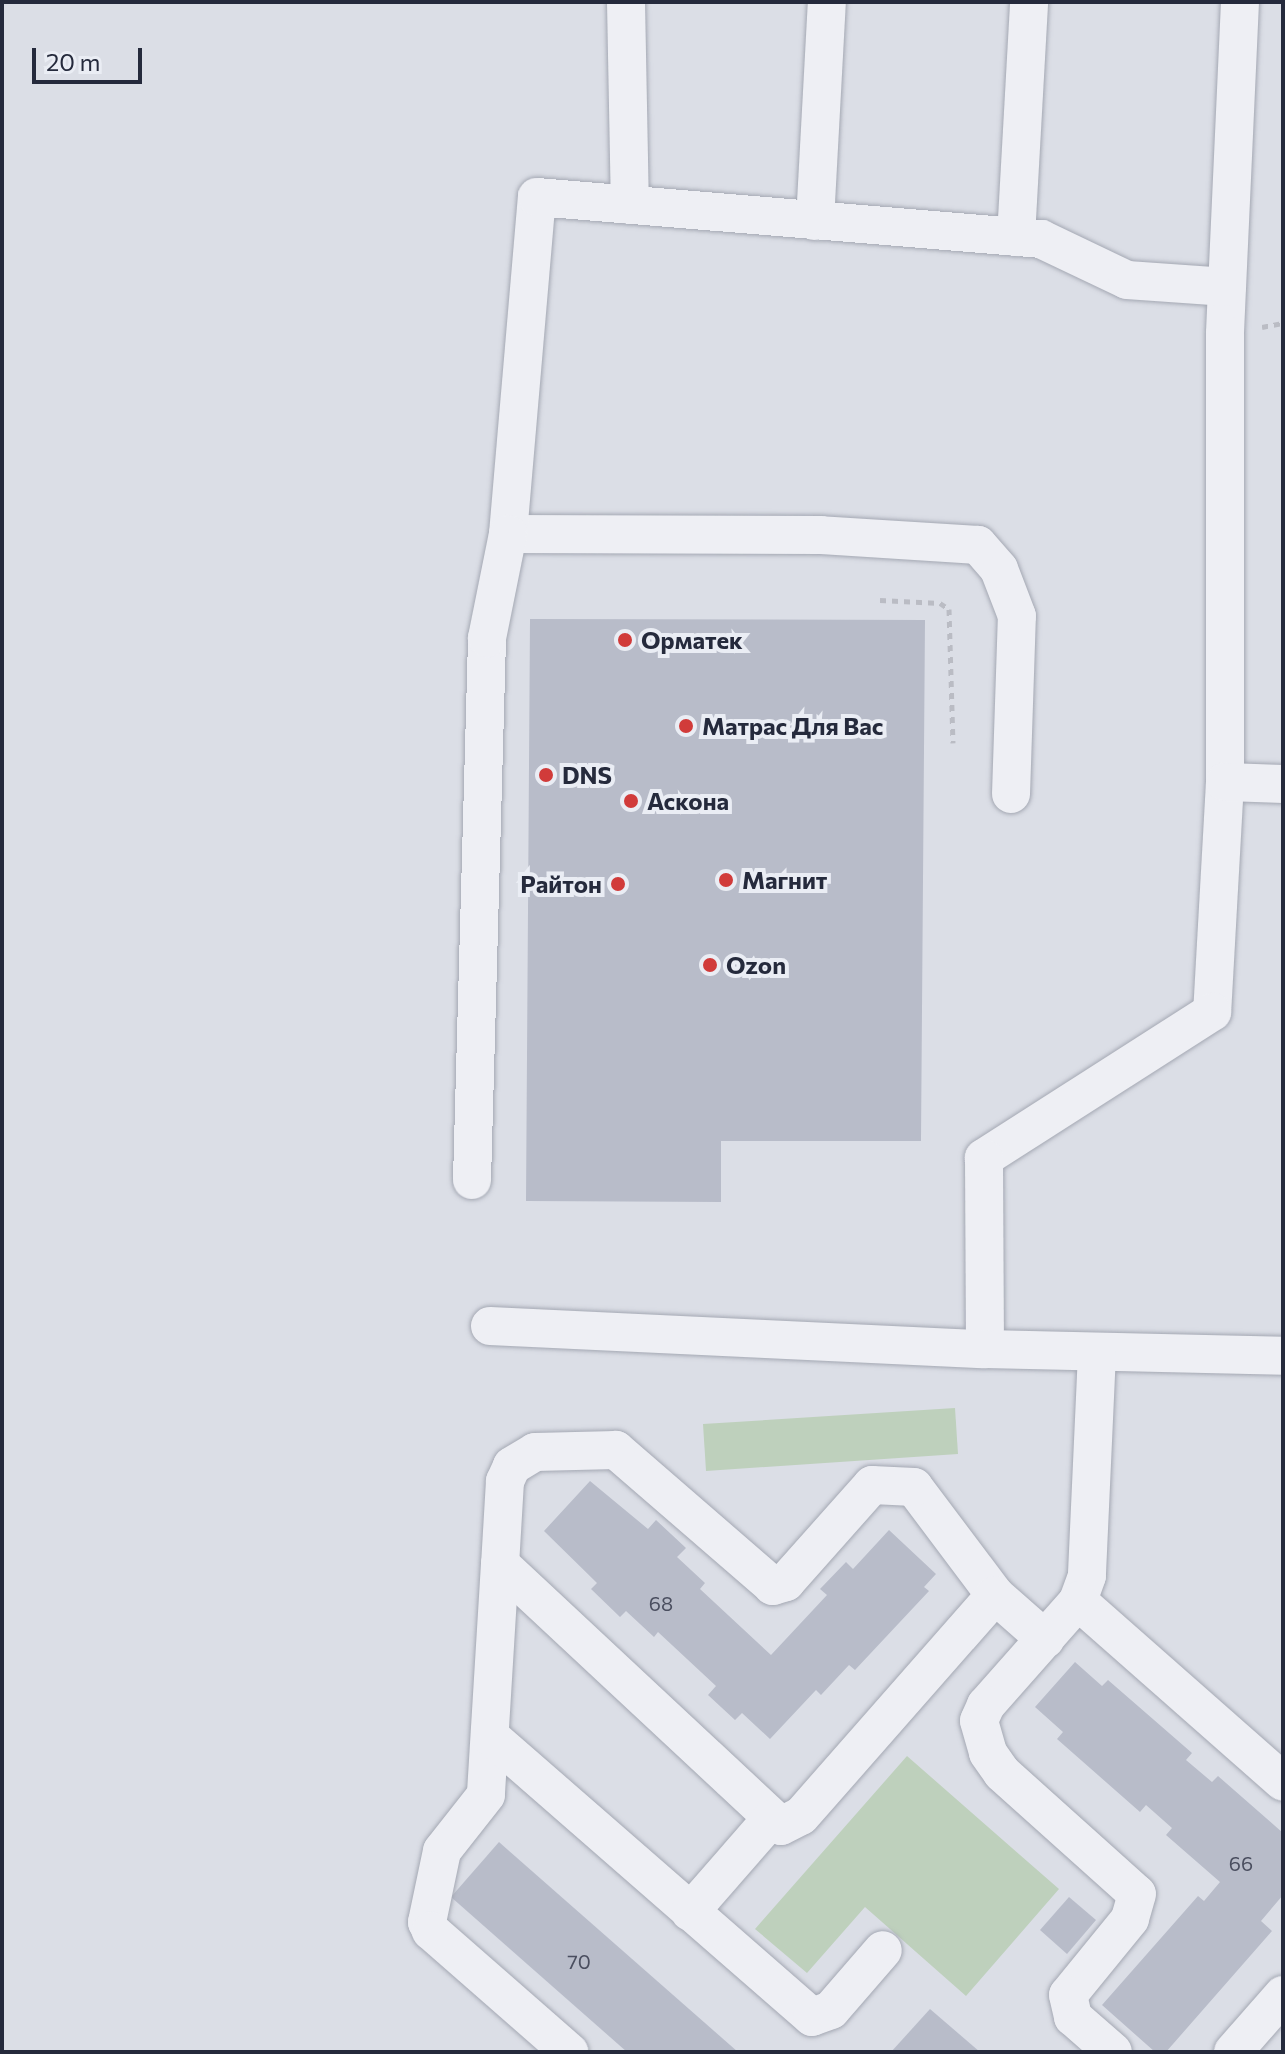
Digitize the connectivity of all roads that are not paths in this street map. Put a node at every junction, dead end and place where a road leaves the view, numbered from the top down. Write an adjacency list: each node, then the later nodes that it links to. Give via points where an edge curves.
1 (626, 2): 5 (lane)
2 (827, 2): 6 (lane)
3 (1029, 2): 7 (lane)
4 (1240, 2): 8 (lane)
5 (630, 205): 6 (lane); 9 (lane, via 537,197)
6 (815, 221): 7 (lane)
7 (1016, 237): 8 (lane, via 1041,239 1127,280)
8 (1227, 287): 10 (lane)
9 (508, 534): 12 (lane, via 821,535 978,545 999,569 1017,616); 13 (lane, via 487,638)
10 (1225, 782): 11 (lane); 15 (lane, via 1212,1012 984,1158)
11 (1283, 784)
12 (1011, 794)
13 (472, 1180)
14 (490, 1326): 15 (lane)
15 (985, 1349): 16 (lane)
16 (1097, 1353): 17 (lane); 20 (lane, via 1087,1576)
17 (1283, 1356)
18 (500, 1564): 19 (lane, via 505,1481 512,1466 535,1452 608,1447 773,1586 786,1582 872,1485 914,1487); 22 (lane); 24 (lane)
19 (995, 1595): 21 (lane); 24 (lane, via 801,1816 792,1825)
20 (1078, 1601): 21 (lane); 23 (lane)
21 (1045, 1639): 29 (lane, via 986,1705 980,1728 1002,1773 1137,1894 1130,1919 1068,1995 1073,2017)
22 (491, 1737): 25 (lane); 28 (lane, via 486,1795 442,1851 427,1922)
23 (1283, 1782)
24 (771, 1819): 25 (lane)
25 (690, 1912): 26 (lane, via 812,2017 831,2010)
26 (883, 1950)
27 (1283, 1995): 30 (lane)
28 (569, 2052)
29 (1113, 2052)
30 (1233, 2052)

